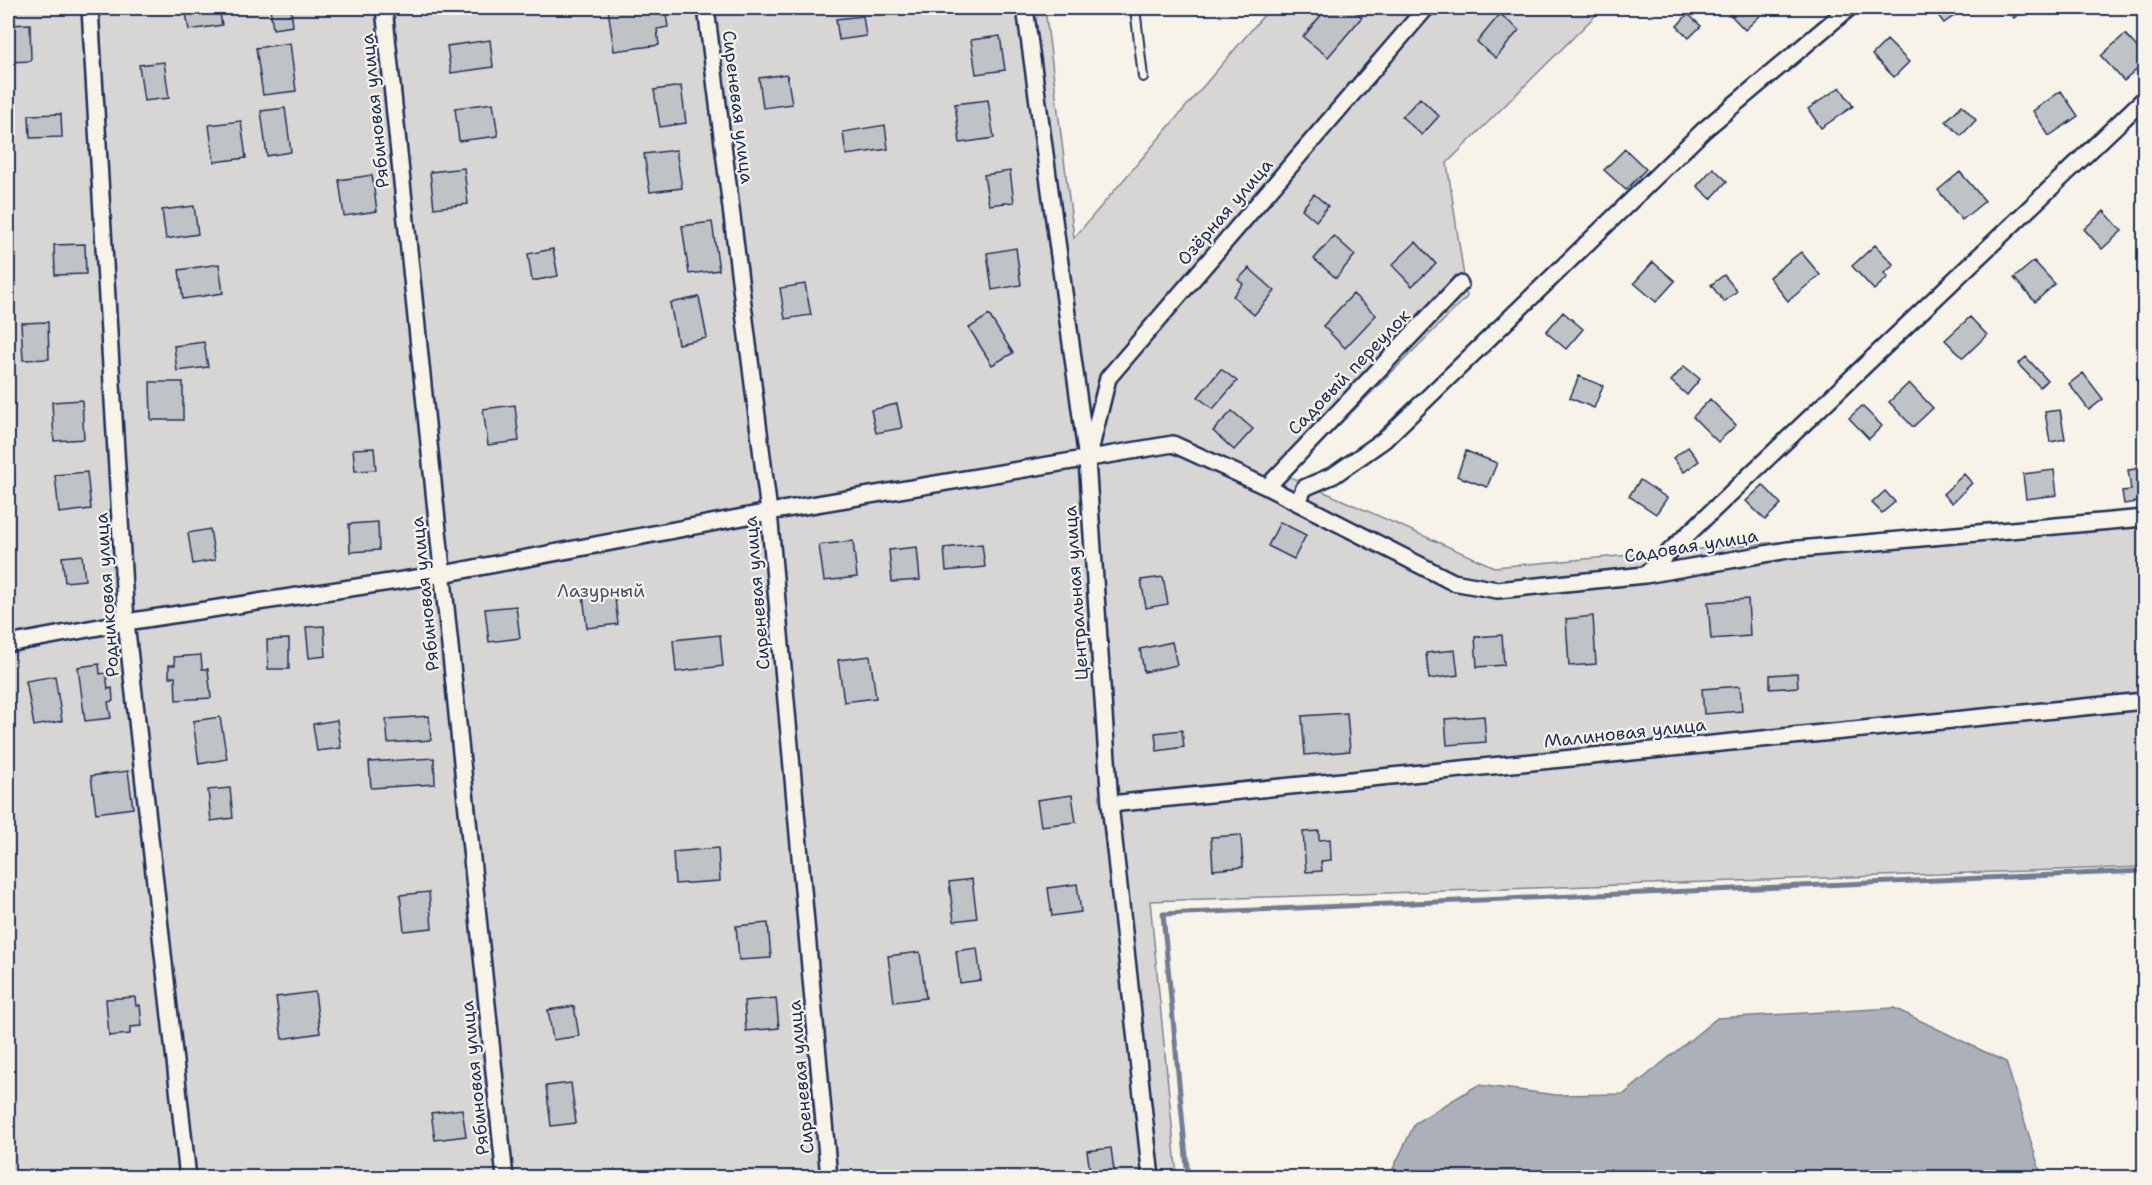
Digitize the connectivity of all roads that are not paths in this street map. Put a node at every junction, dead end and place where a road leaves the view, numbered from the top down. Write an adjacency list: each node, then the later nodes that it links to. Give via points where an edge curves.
1 (90, 8): 18 (street, Родниковая улица)
2 (384, 8): 16 (street, Рябиновая улица)
3 (706, 8): 14 (street, Сиреневая улица)
4 (1025, 8): 11 (street, Центральная улица)
5 (1136, 8): 8 (lane)
6 (1426, 8): 11 (street, Озёрная улица, via 1108,378)
7 (1849, 8): 13 (street, via 1704,130 1383,440 1334,475 1304,488)
8 (1143, 77)
9 (2145, 99): 17 (street)
10 (1460, 284): 12 (street, Садовый переулок)
11 (1087, 460): 12 (street, Садовая улица, via 1173,444); 14 (street, Садовая улица); 21 (street, Центральная улица)
12 (1267, 487): 13 (street, Садовая улица)
13 (1298, 503): 17 (street, Садовая улица, via 1453,582 1497,590)
14 (769, 512): 16 (street, Садовая улица); 24 (street, Сиреневая улица)
15 (2145, 518): 17 (street, Садовая улица, via 1788,550)
16 (443, 574): 18 (street, Садовая улица); 23 (street, Рябиновая улица)
17 (1645, 575)
18 (126, 622): 19 (street, Садовая улица); 22 (street, Родниковая улица)
19 (8, 644)
20 (2145, 701): 21 (street, Малиновая улица)
21 (1110, 804): 25 (street, Центральная улица)
22 (188, 1178)
23 (505, 1178)
24 (829, 1178)
25 (1151, 1178)

